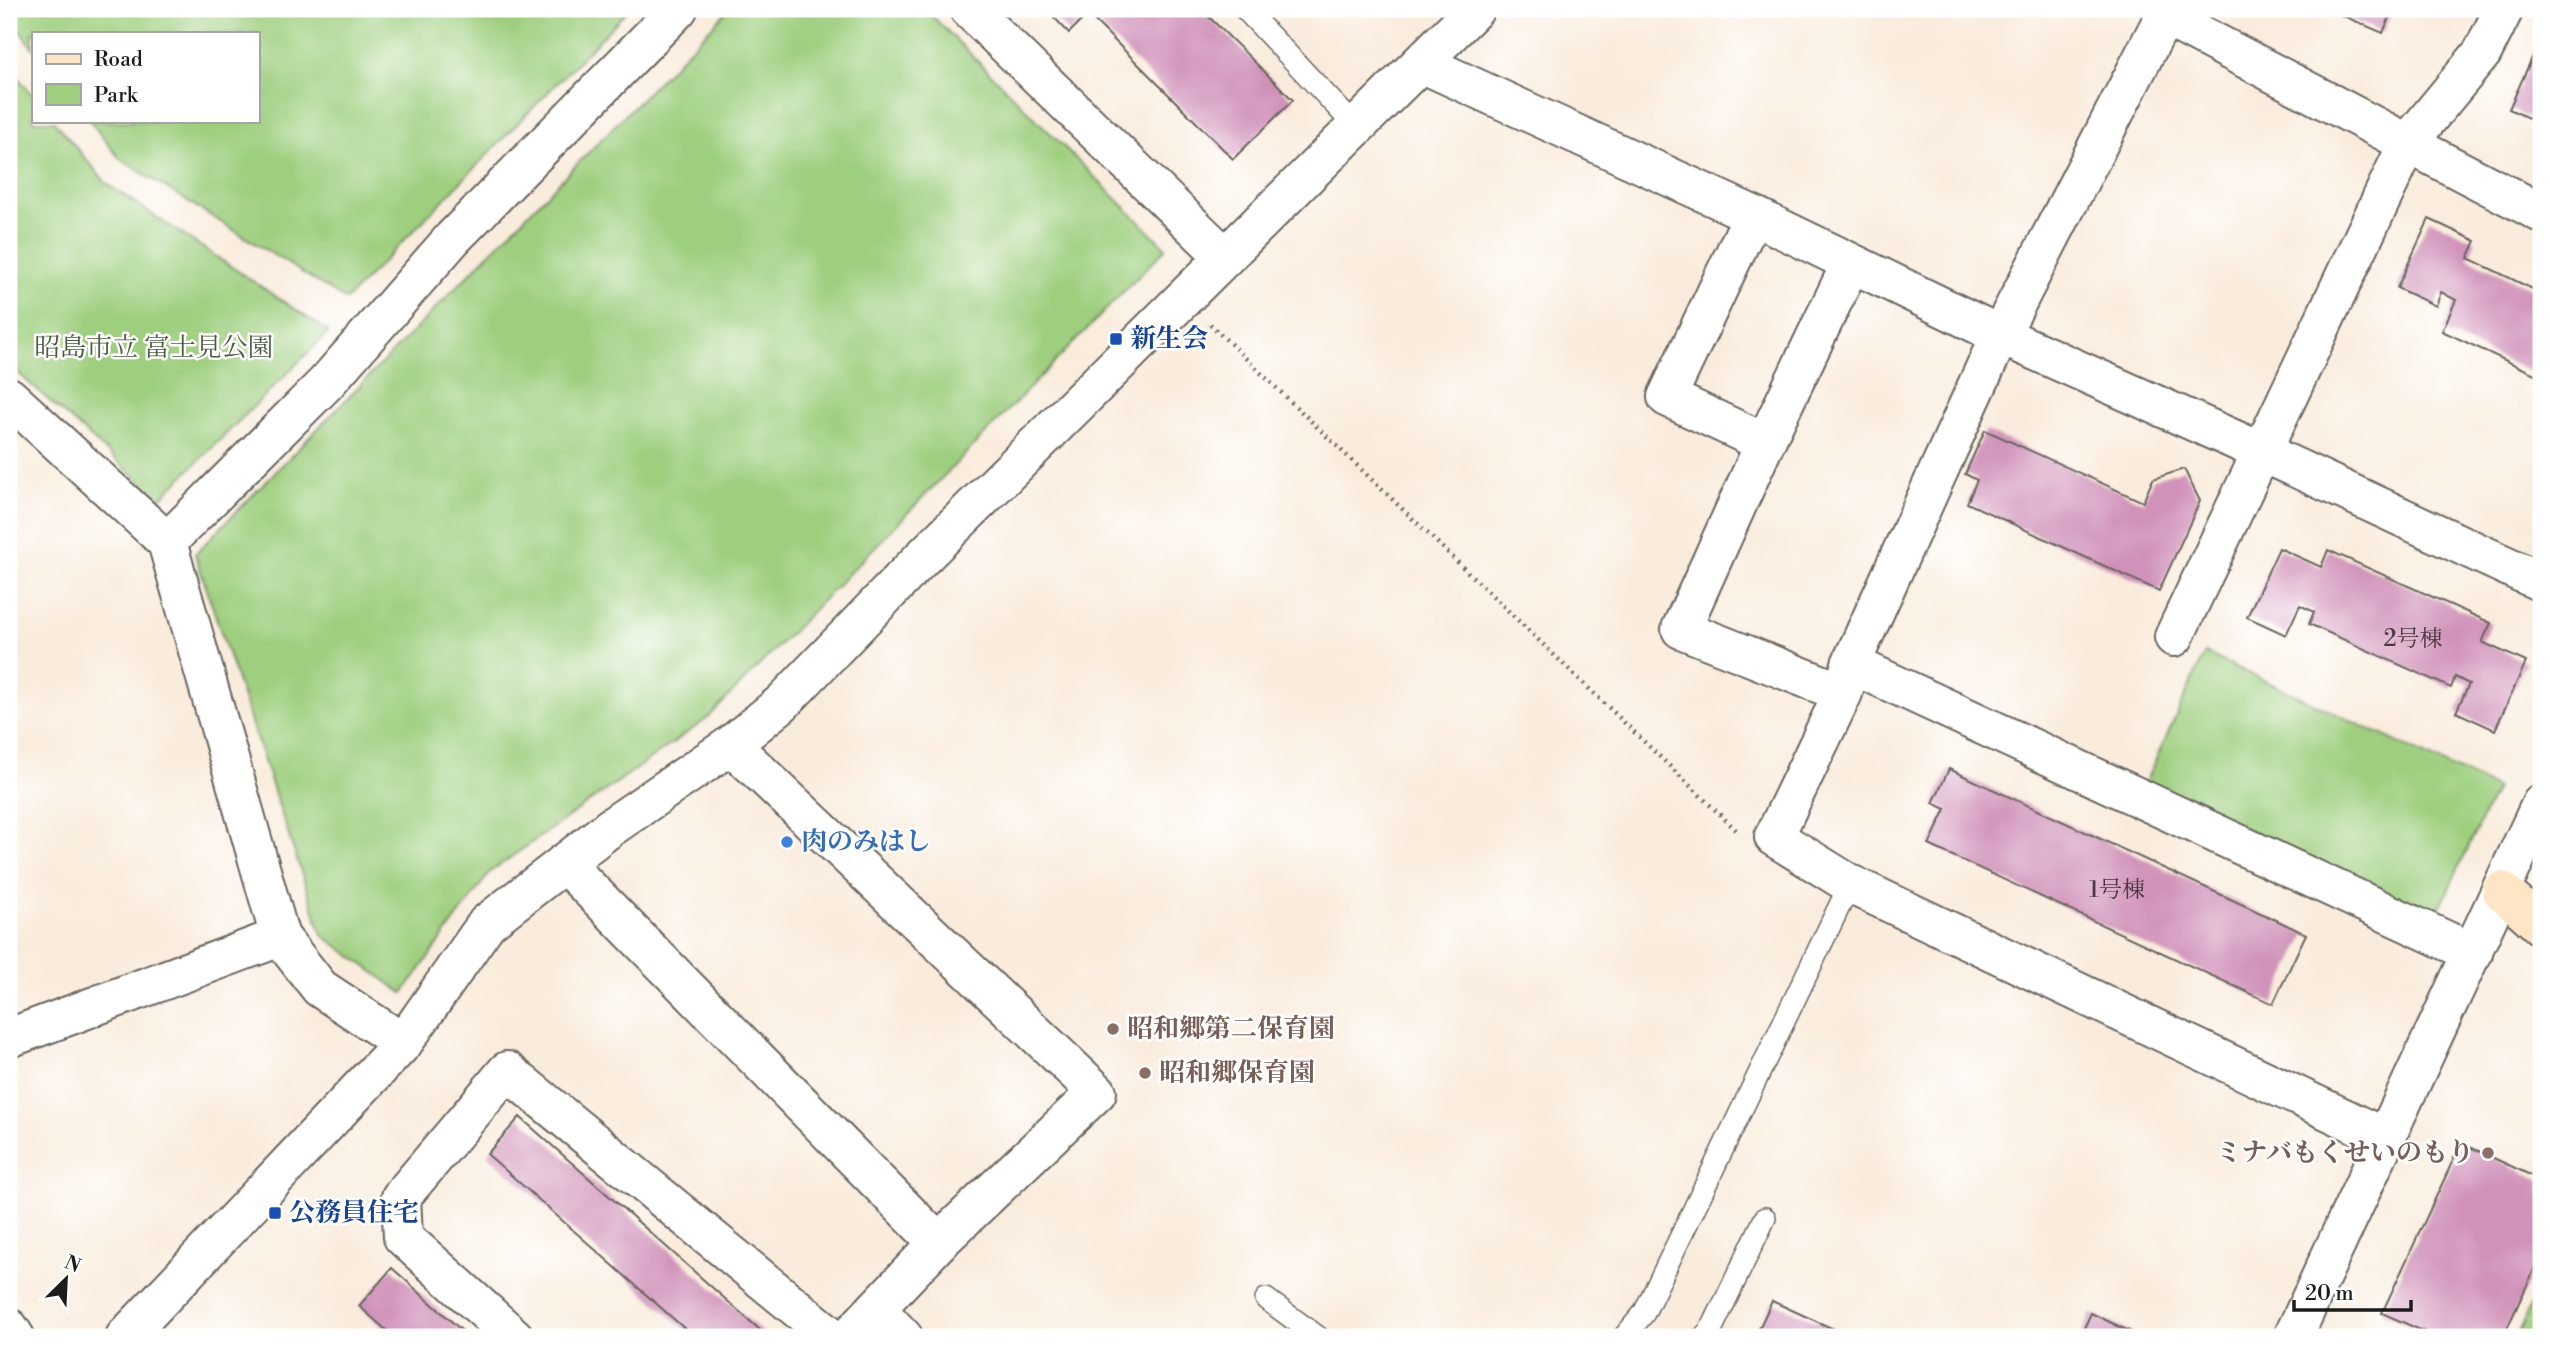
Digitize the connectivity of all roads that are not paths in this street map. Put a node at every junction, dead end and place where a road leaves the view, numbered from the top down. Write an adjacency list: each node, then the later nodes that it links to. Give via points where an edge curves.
1 (678, 9): 18 (street, via 453,238 326,383)
2 (969, 9): 12 (street)
3 (1245, 9): 8 (lane)
4 (1475, 9): 7 (street)
5 (2504, 9): 9 (street, via 2482,53)
6 (2166, 13): 9 (street); 14 (street)
7 (1421, 63): 8 (street); 11 (street)
8 (1356, 127): 12 (street)
9 (2408, 143): 10 (street); 17 (street)
10 (2541, 213)
11 (1753, 215): 13 (street); 16 (street, via 1667,397)
12 (1225, 257): 22 (street, via 782,703)
13 (1851, 263): 14 (street); 16 (street)
14 (2000, 335): 17 (street); 21 (street)
15 (12, 407): 18 (street)
16 (1765, 443): 21 (street, via 1681,629)
17 (2262, 452): 19 (street); 20 (street)
18 (167, 542): 29 (street)
19 (2541, 582)
20 (2174, 637)
21 (1847, 679): 25 (street, via 1774,837); 30 (street)
22 (731, 745): 24 (street); 35 (street, via 1097,1092)
23 (2541, 804): 27 (street)
24 (564, 863): 32 (street, via 487,923); 35 (street)
25 (1850, 884): 33 (street); 46 (lane, via 1644,1313)
26 (2541, 890): 27 (main road)
27 (2502, 891): 28 (main road); 30 (street)
28 (2541, 926)
29 (280, 937): 31 (street); 32 (street, via 320,988)
30 (2473, 953): 33 (street)
31 (9, 1038)
32 (403, 1043): 40 (street)
33 (2386, 1138): 48 (street)
34 (1765, 1218): 47 (lane)
35 (938, 1243): 37 (street)
36 (1266, 1299): 45 (lane)
37 (876, 1309): 43 (street); 44 (street)
38 (9, 1328): 39 (street)
39 (15, 1337)
40 (125, 1337)
41 (514, 1337): 42 (street, via 402,1237 401,1197 507,1071)
42 (831, 1337)
43 (849, 1337)
44 (903, 1337)
45 (1318, 1337)
46 (1624, 1337)
47 (1704, 1337)
48 (2293, 1337)

